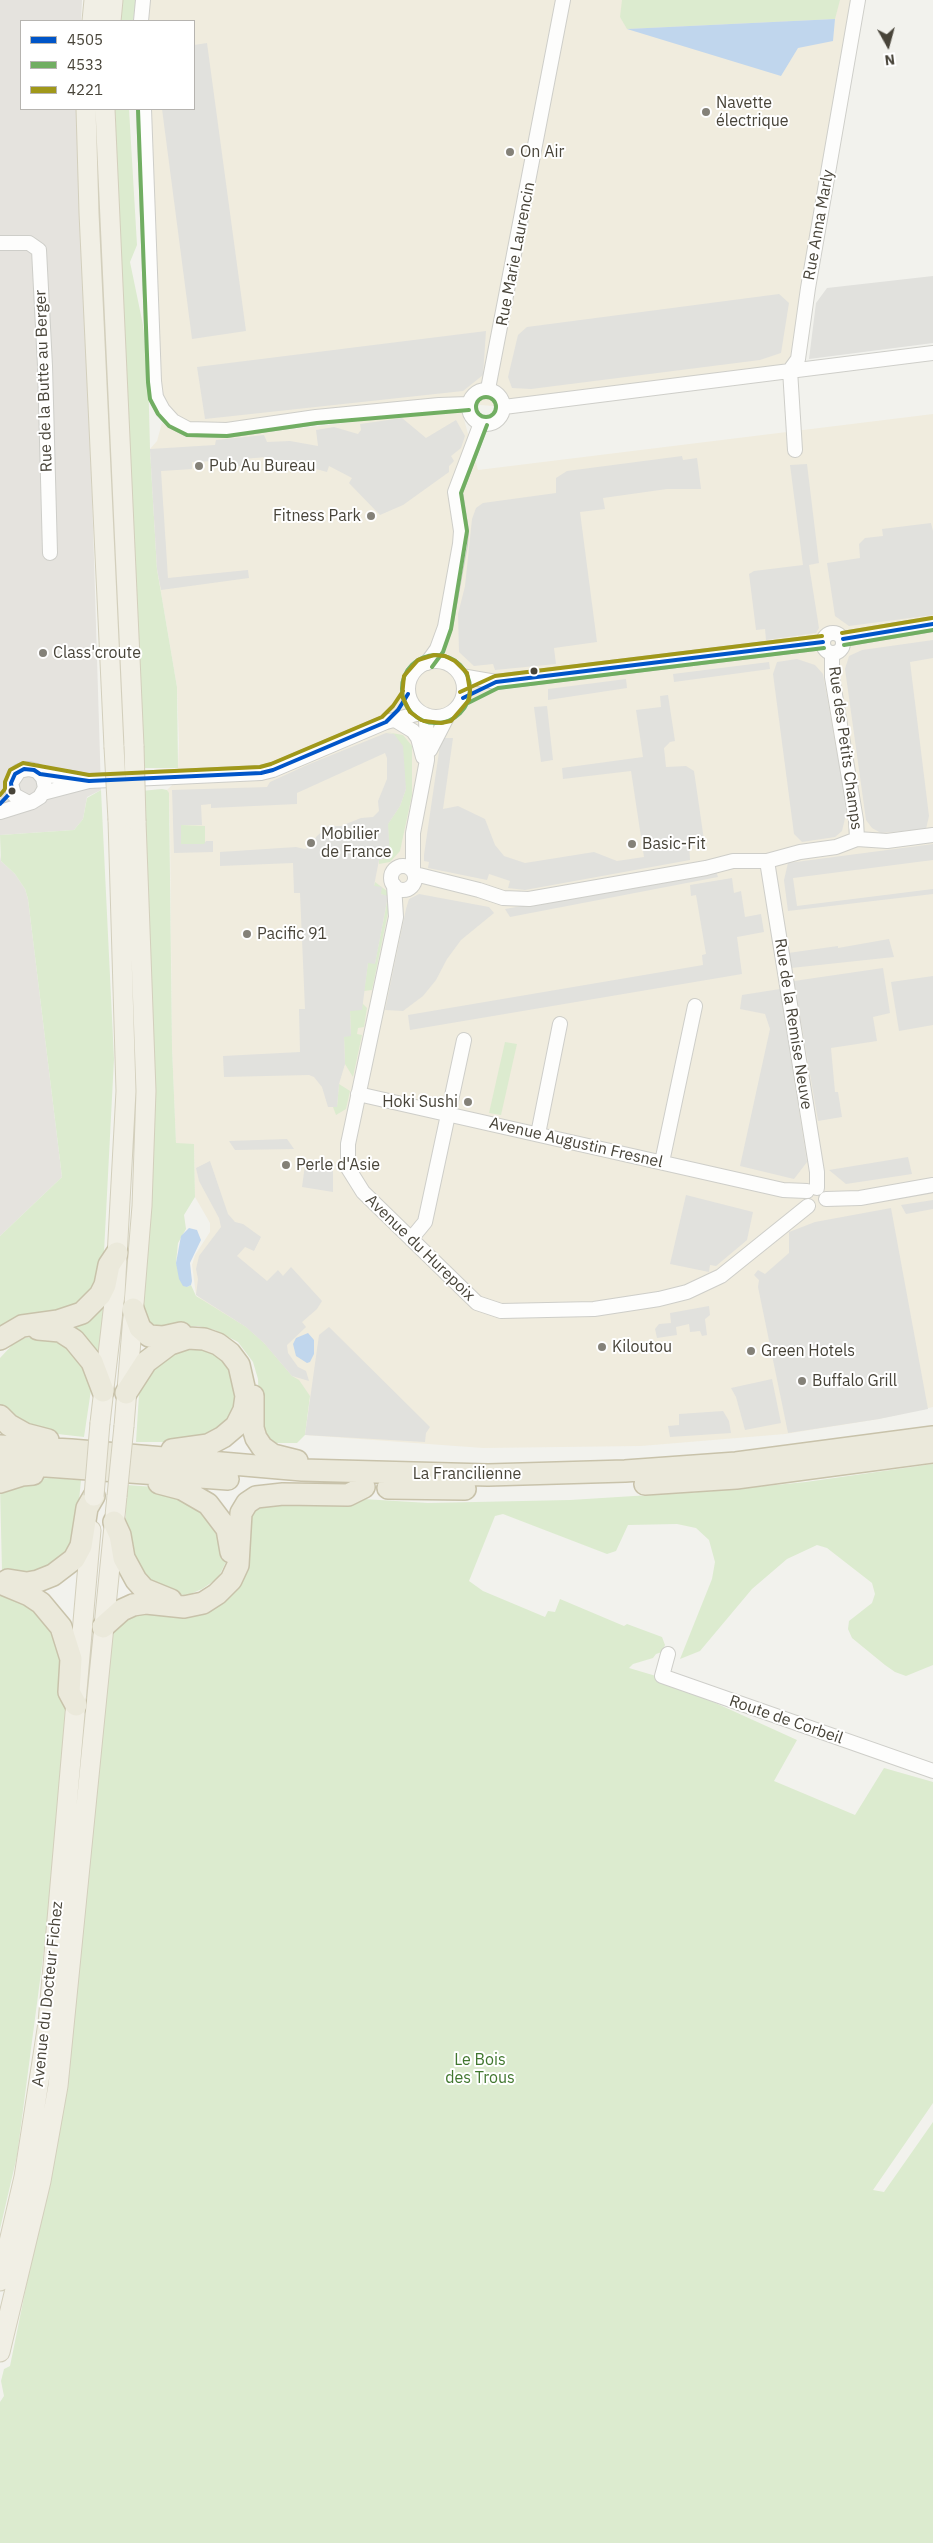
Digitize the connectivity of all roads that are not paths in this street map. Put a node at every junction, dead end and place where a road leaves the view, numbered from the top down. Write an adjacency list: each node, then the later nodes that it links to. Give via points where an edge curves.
1 (94, 0): 6 (main road)
2 (113, 0): 7 (main road)
3 (143, 0): 8 (street)
4 (563, 0): 15 (street, Rue Marie Laurencin)
5 (858, 0): 14 (street, Rue Anna Marly, via 798,359)
6 (92, 20)
7 (111, 20)
8 (141, 20)
9 (86, 110): 62 (main road, Avenue du Docteur Fichez, bridge, via 118,820 126,1091)
10 (105, 110): 63 (main road, bridge, via 146,1090 142,1206)
11 (144, 110): 16 (street, via 154,380 156,397 173,421 188,429 227,430 316,417)
12 (0, 243): 20 (street, Rue de la Butte au Berger, via 29,242 39,250)
13 (933, 353): 14 (street)
14 (790, 370): 17 (street); 19 (street, Rue Anna Marly)
15 (488, 389): 16 (street, via 477,392); 17 (street, via 500,396)
16 (469, 404): 18 (street, via 472,418)
17 (504, 407): 18 (street, via 497,420)
18 (481, 423): 22 (street, via 454,492 461,530)
19 (795, 450)
20 (50, 553)
21 (933, 624): 24 (street)
22 (446, 627): 28 (street); 29 (street, via 446,652)
23 (933, 632): 24 (street, via 901,637)
24 (872, 635): 25 (street)
25 (843, 639): 26 (street, via 831,632); 27 (street, via 841,649)
26 (823, 642): 27 (street, via 824,648); 30 (street)
27 (832, 653): 46 (street, Rue des Petits Champs, via 832,677)
28 (428, 663): 29 (street, via 435,661); 31 (street, via 410,678)
29 (456, 671): 30 (street); 32 (street, via 464,687)
30 (496, 682): 32 (street)
31 (408, 694): 33 (street, via 415,708); 35 (street)
32 (463, 698): 34 (street)
33 (423, 714): 34 (street); 35 (street); 36 (street, Avenue du Hurepoix)
34 (448, 715): 36 (street, Avenue du Hurepoix, via 436,736)
35 (391, 721): 36 (street, via 413,731); 38 (street, via 261,773)
36 (426, 765): 44 (street, Avenue du Hurepoix)
37 (40, 774): 38 (street); 39 (street, via 30,769 19,771 12,778); 40 (street, via 45,783)
38 (89, 781): 40 (street)
39 (12, 791): 41 (street, via 18,799); 42 (street)
40 (43, 792): 41 (street, via 37,800)
41 (27, 802): 43 (street)
42 (0, 804)
43 (0, 812)
44 (413, 833): 48 (street, Avenue du Hurepoix); 49 (street, Avenue du Hurepoix)
45 (933, 835): 46 (street, via 887,841)
46 (857, 839): 47 (street, Rue des Petits Champs, via 836,847)
47 (767, 861): 49 (street, Rue des Petits Champs, via 733,861 530,899 479,897); 60 (street, Rue de la Remise Neuve, via 817,1172)
48 (398, 867): 49 (street, via 406,866); 50 (street, via 392,875)
49 (413, 879): 50 (street, via 402,890); 51 (street, Avenue du Hurepoix)
50 (394, 885): 51 (street, Avenue du Hurepoix)
51 (396, 917): 55 (street, Avenue du Hurepoix)
52 (695, 1006): 58 (street)
53 (560, 1024): 57 (street)
54 (464, 1040): 56 (street)
55 (358, 1094): 56 (street, Avenue Augustin Fresnel); 61 (street, Avenue du Hurepoix, via 346,1152 348,1168 363,1192)
56 (448, 1114): 57 (street, Avenue Augustin Fresnel); 61 (street, via 425,1222)
57 (538, 1134): 58 (street, Avenue Augustin Fresnel)
58 (662, 1162): 60 (street, Avenue Augustin Fresnel)
59 (933, 1185): 60 (street, via 860,1198)
60 (811, 1196): 61 (street, Avenue du Hurepoix, via 795,1218 720,1276 699,1287 671,1296 594,1309 488,1309 462,1290)
61 (411, 1239)
62 (117, 1253): 64 (highway, via 109,1265 100,1295 82,1312 58,1321 22,1326); 66 (main road, Avenue du Docteur Fichez)
63 (133, 1309): 67 (main road); 76 (highway, via 140,1328 149,1336 163,1338 188,1332 206,1334 234,1348 252,1379 253,1428 262,1447 273,1455 307,1462)
64 (0, 1339)
65 (0, 1346): 66 (highway, via 24,1331 45,1328 60,1331 84,1350)
66 (103, 1391): 79 (main road, Avenue du Docteur Fichez, bridge)
67 (126, 1393): 74 (highway, via 146,1362 156,1353 188,1338 218,1344 239,1365 246,1396 244,1410 236,1426 208,1445 174,1449); 80 (main road, bridge)
68 (0, 1416): 71 (highway, via 25,1434)
69 (933, 1437): 76 (highway, La Francilienne, via 736,1463 625,1471 488,1475)
70 (0, 1446): 71 (highway, La Francilienne)
71 (71, 1450): 74 (highway, La Francilienne)
72 (933, 1452): 78 (highway, La Francilienne, via 744,1477 626,1485 429,1490)
73 (0, 1465): 75 (highway, La Francilienne)
74 (151, 1465): 75 (highway, La Francilienne); 76 (highway, La Francilienne); 78 (highway, La Francilienne); 80 (highway, via 156,1482 195,1495 218,1514 231,1545 232,1558 226,1574 213,1588 192,1599 181,1601 156,1596 144,1589 130,1570)
75 (52, 1466): 77 (highway)
76 (322, 1471)
77 (0, 1482)
78 (364, 1487): 83 (highway, via 348,1495 256,1497 240,1513 238,1565 231,1580 217,1594 203,1603 184,1607 146,1603 133,1605)
79 (94, 1496): 81 (highway, via 87,1508 81,1546 65,1567 53,1575 27,1583 13,1582); 85 (main road, Avenue du Docteur Fichez)
80 (114, 1522): 83 (main road)
81 (0, 1576)
82 (0, 1583): 85 (highway, via 41,1603 61,1628 71,1659 69,1692)
83 (103, 1627): 88 (main road, via 58,2086 41,2181)
84 (668, 1654): 86 (street, Route de Corbeil, via 662,1676)
85 (76, 1705): 87 (main road, Avenue du Docteur Fichez, via 48,2023 24,2177)
86 (933, 1771)
87 (0, 2280)
88 (0, 2352)

